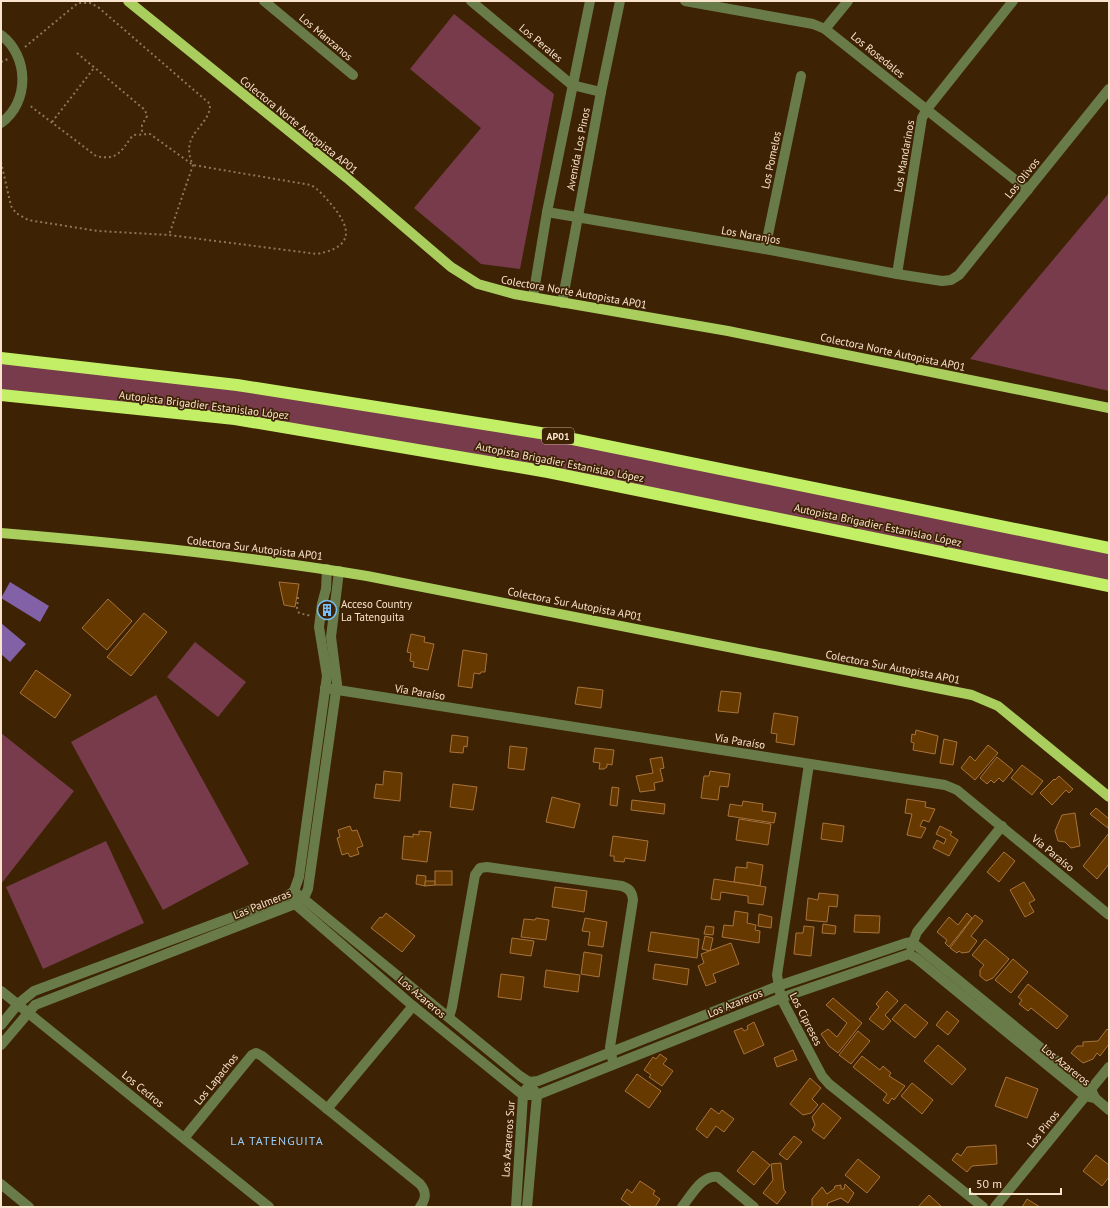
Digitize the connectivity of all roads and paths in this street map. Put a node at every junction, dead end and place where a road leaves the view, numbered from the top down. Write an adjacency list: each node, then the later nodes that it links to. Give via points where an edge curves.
1 (128, 1): 35 (main road, Colectora Norte Autopista AP01, via 347,178 462,276 494,290)
2 (264, 1): 16 (street, Los Manzanos)
3 (471, 1): 18 (street, Los Perales)
4 (590, 1): 18 (street, Avenida Los Pinos)
5 (620, 1): 20 (street, Avenida Los Pinos)
6 (685, 1): 9 (street, Los Rosedales)
7 (848, 1): 10 (street)
8 (1014, 1): 22 (street, Los Mandarinos)
9 (713, 3): 10 (street, Los Rosedales)
10 (825, 29): 22 (street, Los Rosedales)
11 (1, 35): 13 (street, via 8,40)
12 (77, 53): 15 (path)
13 (17, 54): 14 (path); 21 (street, via 22,66); 27 (path, via 78,3 90,2 98,7 210,104 210,110 192,137 189,157)
14 (1, 62)
15 (94, 68): 23 (path); 25 (path, via 145,110 147,116 142,125)
16 (353, 75)
17 (801, 76): 32 (street, Los Pomelos)
18 (572, 85): 20 (street, Los Perales); 29 (street, Avenida Los Pinos)
19 (1109, 90): 28 (street, Los Olivos)
20 (601, 92): 30 (street, Avenida Los Pinos)
21 (20, 98): 23 (path); 24 (street, via 14,110)
22 (927, 109): 28 (street, Los Rosedales); 33 (street, Los Mandarinos, via 920,130)
23 (52, 122): 25 (path, via 96,156 108,159 118,155 133,135)
24 (1, 123)
25 (142, 133): 27 (path, via 159,139)
26 (1, 162): 31 (path, via 11,206 21,217 98,231)
27 (193, 165): 31 (path); 31 (path, via 311,184 342,218 347,230 344,241 337,249 318,254)
28 (1028, 190): 34 (street, Los Olivos, via 959,275)
29 (548, 212): 30 (street, Los Naranjos); 35 (street, Avenida Los Pinos)
30 (578, 217): 32 (street, Los Naranjos); 36 (street, Avenida Los Pinos)
31 (169, 235)
32 (765, 249): 33 (street, Los Naranjos)
33 (897, 274): 34 (street, Los Naranjos)
34 (951, 280)
35 (533, 297): 36 (main road, Colectora Norte Autopista AP01)
36 (562, 303): 39 (main road, Colectora Norte Autopista AP01, via 728,331)
37 (1, 358): 41 (highway, Autopista Brigadier Estanislao López / AP01, via 237,385 553,435)
38 (2, 395): 44 (highway, Autopista Brigadier Estanislao López, via 235,419 548,472)
39 (1109, 408)
40 (1, 533): 42 (main road, Colectora Sur Autopista AP01, via 91,540)
41 (1109, 548)
42 (327, 569): 43 (main road, Colectora Sur Autopista AP01); 46 (street, Las Palmeras)
43 (339, 571): 48 (street, Las Palmeras, via 331,637); 50 (main road, Colectora Sur Autopista AP01, via 972,695 998,706)
44 (1109, 586)
45 (298, 596): 46 (path, via 299,612)
46 (320, 618): 47 (street, Las Palmeras, via 319,627 327,676)
47 (325, 688): 48 (street, Vía Paraíso); 52 (street, Las Palmeras, via 299,877)
48 (336, 691): 49 (street, Vía Paraíso); 53 (street, Las Palmeras, via 308,889)
49 (809, 764): 51 (street, Vía Paraíso, via 945,784 957,790); 59 (street, Los Cipreses)
50 (1109, 796)
51 (1002, 826): 55 (street, Vía Paraíso); 56 (street, via 917,932)
52 (294, 891): 53 (street, Los Azareros); 54 (street); 63 (street, Las Palmeras, via 284,898 34,991)
53 (304, 898): 54 (street, Las Palmeras); 58 (street, Los Azareros)
54 (295, 904): 61 (street, Los Azareros); 65 (street, Las Palmeras, via 35,1005)
55 (1109, 915)
56 (912, 942): 57 (street); 59 (street, Los Azareros); 75 (street, Los Azareros)
57 (909, 954): 62 (street, Los Azareros); 75 (street, Los Azareros)
58 (412, 986): 61 (street); 66 (street, Los Azareros)
59 (778, 986): 62 (street, Los Cipreses); 69 (street, Los Azareros)
60 (1, 991): 63 (street, Los Cedros)
61 (402, 997): 64 (street, Los Azareros)
62 (781, 998): 70 (street, Los Azareros); 87 (street, Los Cipreses, via 822,1076 829,1084)
63 (18, 1004): 65 (street, Los Cedros); 67 (street, Las Palmeras)
64 (413, 1006): 73 (street, Los Azareros); 76 (street)
65 (28, 1012): 68 (street, Las Palmeras); 78 (street, Los Cedros)
66 (449, 1016): 69 (street, via 475,875 480,868 622,886 629,889 633,900); 72 (street, Los Azareros)
67 (1, 1025)
68 (1, 1045)
69 (611, 1053): 70 (street); 72 (street, Los Azareros, via 538,1082)
70 (615, 1064): 74 (street, Los Azareros)
71 (1109, 1067): 75 (street, Los Pinos)
72 (529, 1082): 73 (street, Los Azareros Sur); 74 (street)
73 (523, 1095): 74 (street, Los Azareros); 83 (street, Los Azareros Sur)
74 (537, 1095): 84 (street, Los Azareros Sur)
75 (1090, 1095): 77 (street); 88 (street, Los Pinos)
76 (327, 1109): 78 (street, Los Lapachos, via 256,1053); 82 (street, Los Lapachos, via 420,1184 425,1196)
77 (1109, 1110)
78 (185, 1137): 81 (street, Los Cedros)
79 (1, 1184): 80 (street)
80 (29, 1207)
81 (269, 1207)
82 (420, 1207)
83 (516, 1207)
84 (527, 1207)
85 (682, 1207): 86 (street, via 703,1181 712,1176 718,1177)
86 (754, 1207)
87 (983, 1207)
88 (995, 1207)

